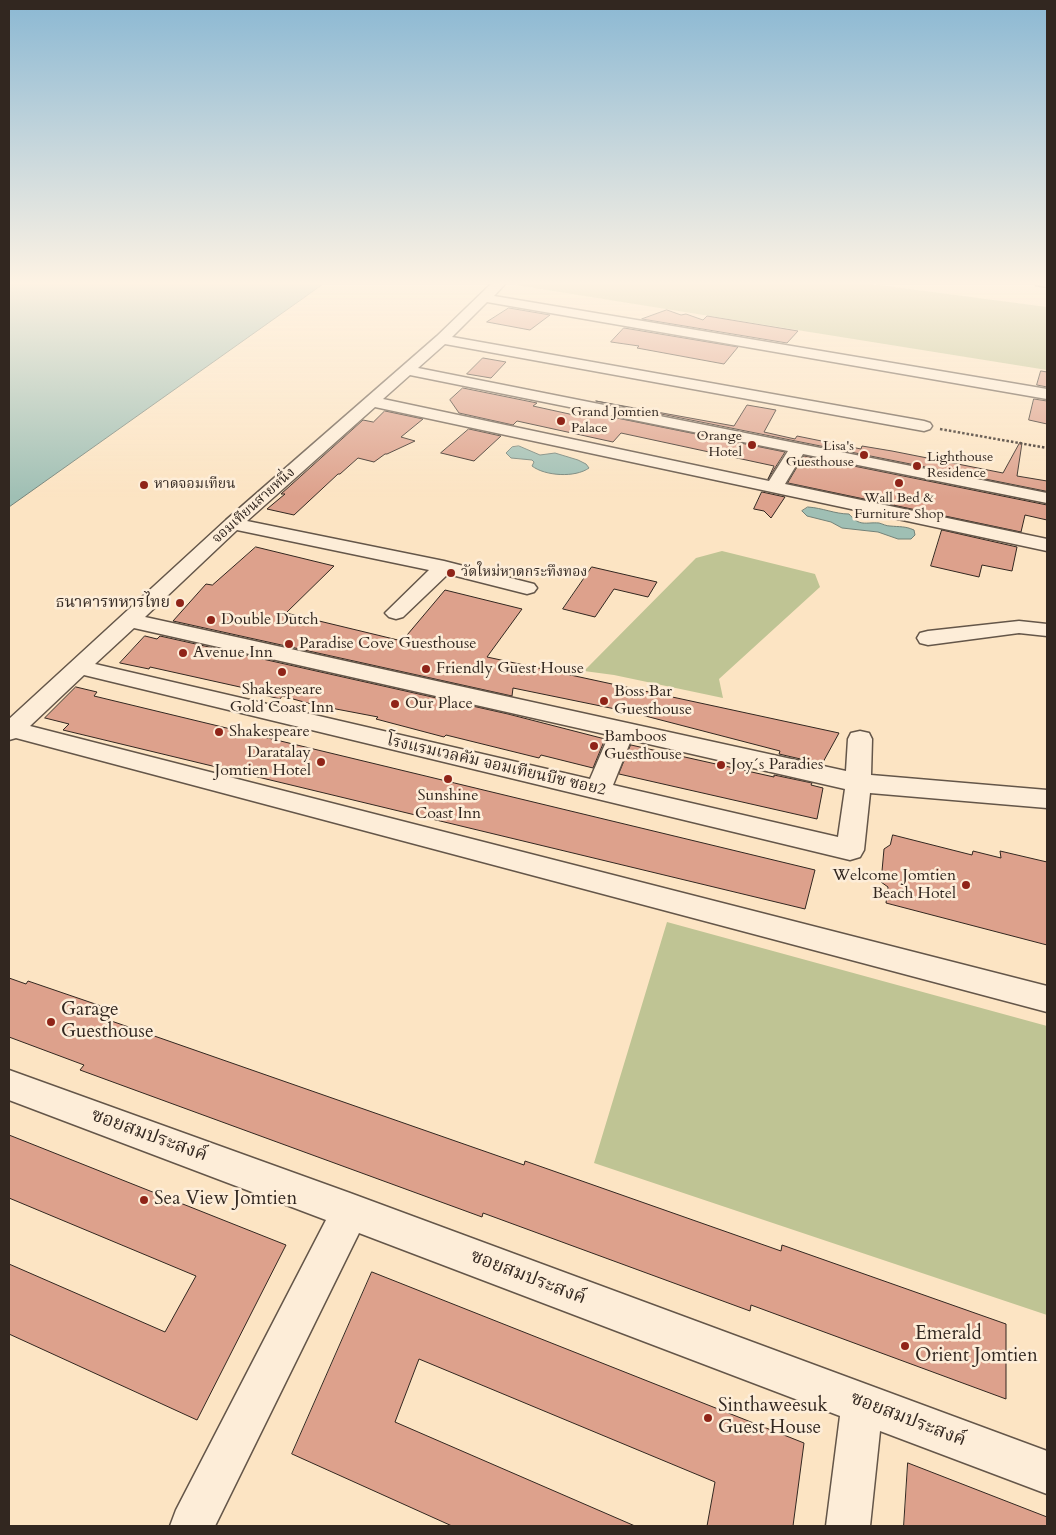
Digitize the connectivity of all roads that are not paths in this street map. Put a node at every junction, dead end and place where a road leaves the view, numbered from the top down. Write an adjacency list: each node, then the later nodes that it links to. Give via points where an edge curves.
1 (426, 354): 5 (street, จอมเทียนสายหนึ่ง)
2 (451, 354): 6 (street, via 458,358)
3 (494, 354): 11 (street)
4 (811, 354): 9 (street)
5 (407, 370): 6 (street); 7 (street, จอมเทียนสายหนึ่ง)
6 (441, 376): 12 (street)
7 (385, 389): 8 (street); 10 (street, จอมเทียนสายหนึ่ง)
8 (411, 394)
9 (1047, 394)
10 (370, 401): 13 (street); 15 (street, จอมเทียนสายหนึ่ง)
11 (924, 426)
12 (798, 448): 13 (street); 14 (street)
13 (775, 486): 16 (street)
14 (1047, 498)
15 (233, 524): 17 (street); 20 (street, จอมเทียนสายหนึ่ง)
16 (1047, 545)
17 (444, 567): 18 (street); 19 (street)
18 (527, 588)
19 (396, 613)
20 (128, 620): 23 (street, จอมเทียนสายหนึ่ง); 25 (street)
21 (1047, 630): 22 (street, via 1019,627)
22 (928, 638)
23 (78, 667): 24 (street, จอมเทียนสายหนึ่ง); 28 (street, โรงแรมเวลคัม จอมเทียนบีช ซอย2)
24 (10, 730): 30 (street)
25 (623, 731): 27 (street); 28 (street)
26 (860, 738): 27 (street)
27 (858, 783): 28 (street, โรงแรมเวลคัม จอมเทียนบีช ซอย2, via 850,850); 29 (street)
28 (598, 790)
29 (1047, 799)
30 (1047, 999)
31 (9, 1085): 32 (street, ซอยสมประสงค์)
32 (350, 1211): 33 (street, ซอยสมประสงค์); 35 (street)
33 (862, 1403): 34 (street, ซอยสมประสงค์); 36 (street)
34 (1047, 1473)
35 (192, 1526)
36 (848, 1526)

